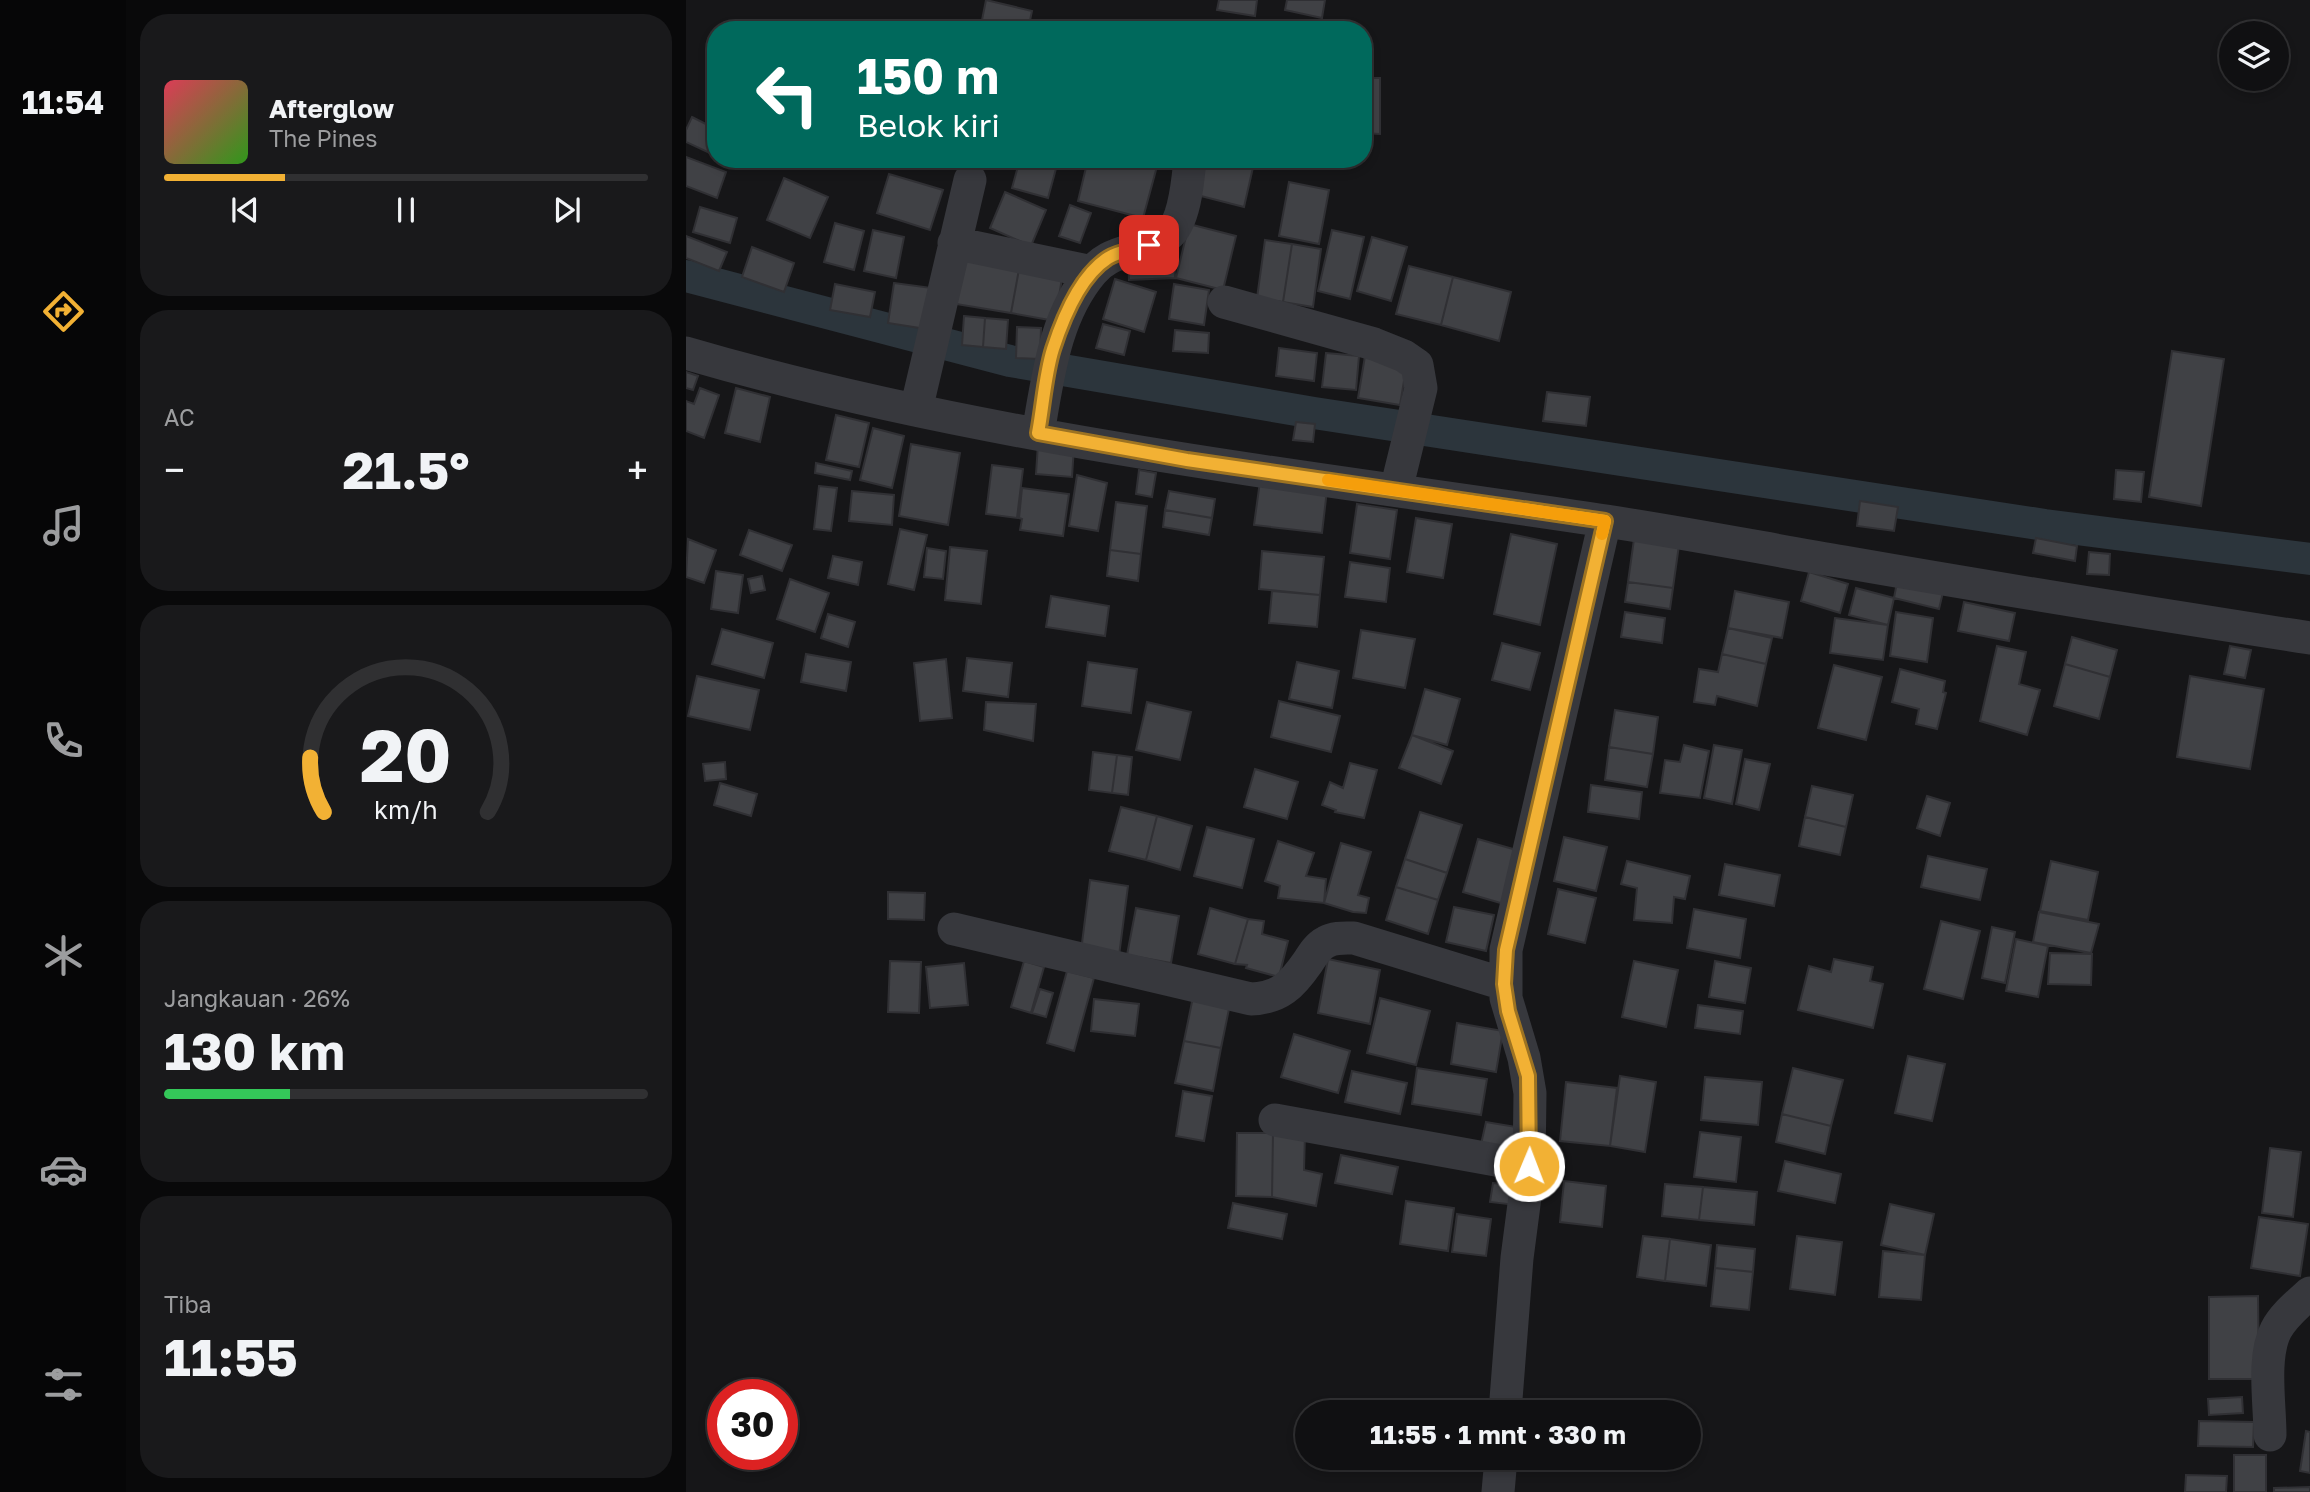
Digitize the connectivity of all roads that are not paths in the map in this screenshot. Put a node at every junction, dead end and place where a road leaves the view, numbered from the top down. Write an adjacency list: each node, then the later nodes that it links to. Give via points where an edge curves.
1 (1189, 168): 4 (street, via 1183,203 1170,234 1110,256)
2 (970, 180): 3 (street)
3 (954, 243): 4 (street); 7 (street)
4 (1091, 272): 8 (street, via 1052,351)
5 (1224, 302): 9 (street, via 1374,344 1417,365 1421,382)
6 (686, 353): 7 (street, via 778,380)
7 (918, 397): 8 (street)
8 (1038, 433): 9 (street, via 1187,460)
9 (1399, 478): 10 (street)
10 (1605, 521): 11 (street); 13 (street, via 1506,950)
11 (2310, 638)
12 (954, 929): 13 (street, via 1251,999 1265,998 1293,984 1317,948 1339,938 1353,938)
13 (1504, 984): 15 (street, via 1528,1076)
14 (1275, 1120): 15 (street)
15 (1529, 1166): 17 (street)
16 (2310, 1293): 18 (street, via 2275,1331 2268,1362)
17 (1506, 1400)
18 (2270, 1434)
19 (1500, 1470): 20 (street)
20 (1498, 1492)

